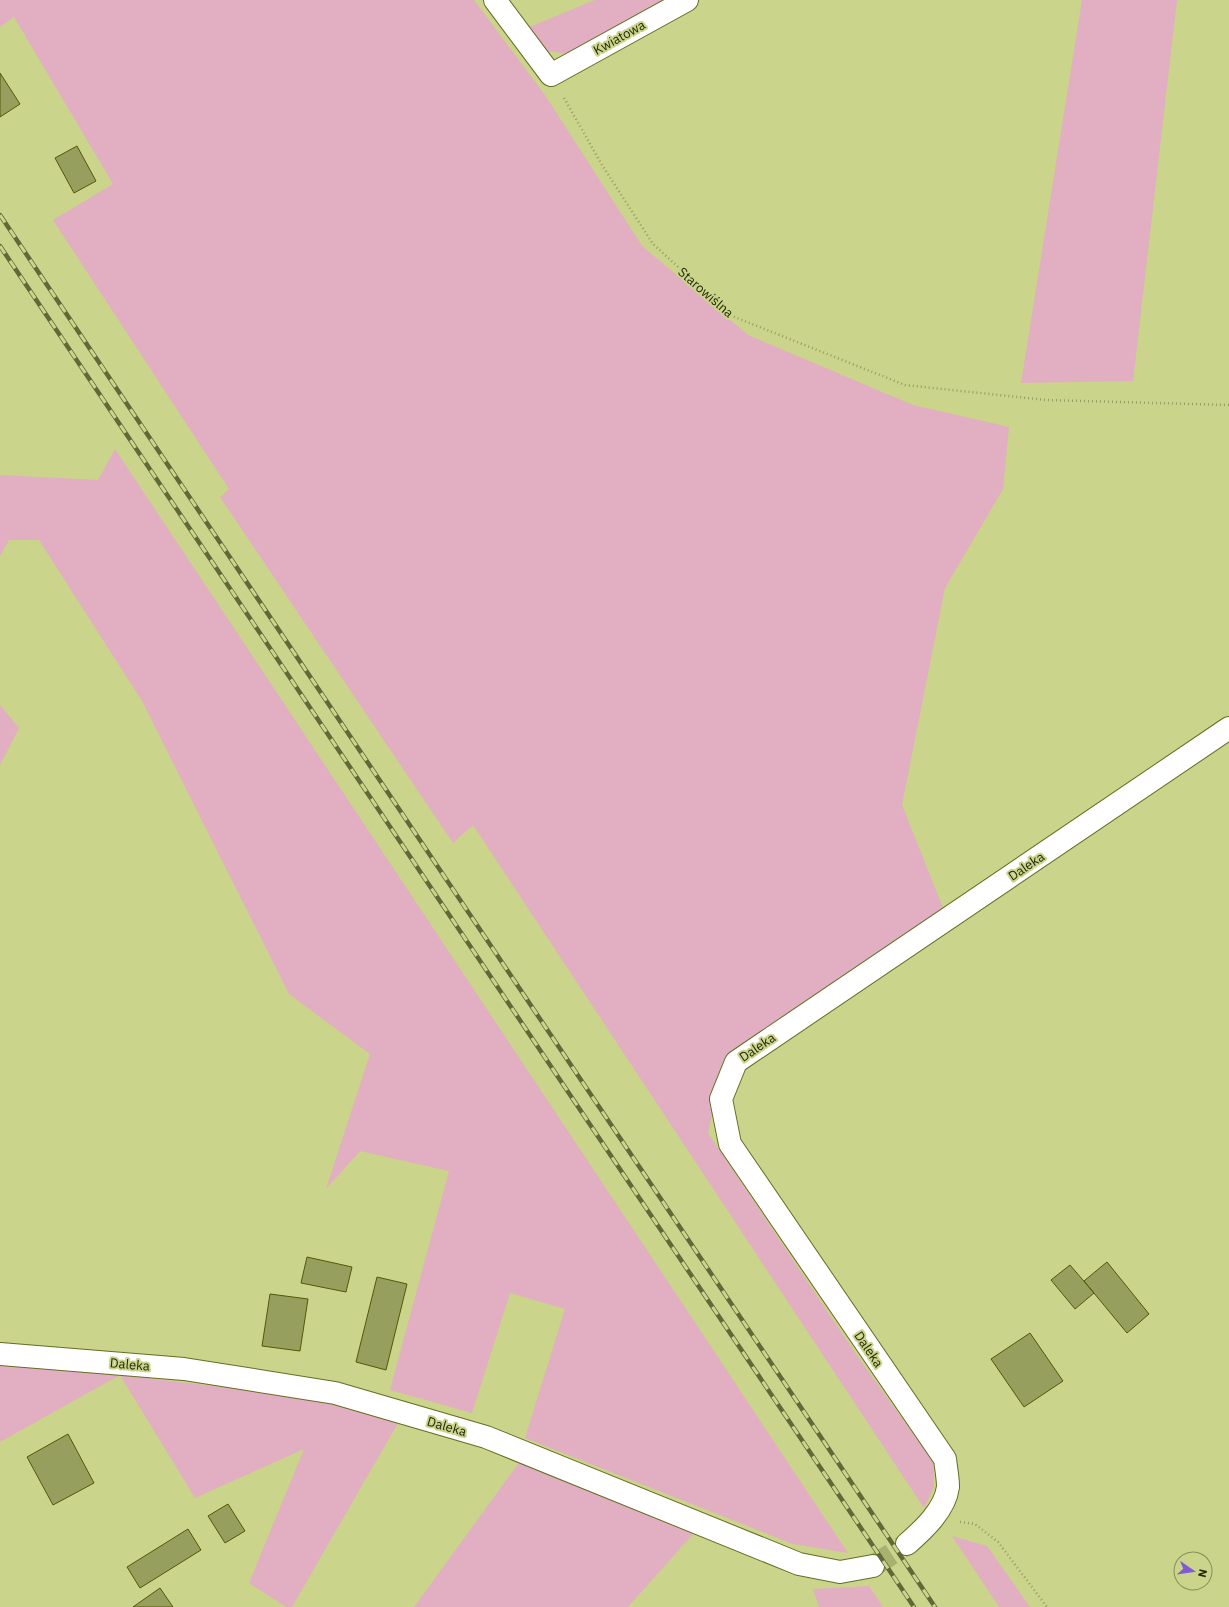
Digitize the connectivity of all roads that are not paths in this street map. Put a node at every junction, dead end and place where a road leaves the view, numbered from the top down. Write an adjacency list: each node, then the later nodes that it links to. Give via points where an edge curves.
1 (495, 0): 2 (street, Kwiatowa, via 551,75)
2 (687, 0)
3 (1229, 728): 5 (street, Daleka, via 736,1062 721,1099 730,1144 945,1459 948,1487 941,1507 924,1530)
4 (0, 1354): 6 (street, Daleka, via 184,1369 335,1393 486,1438 799,1564 840,1572)
5 (907, 1544)
6 (873, 1566)

